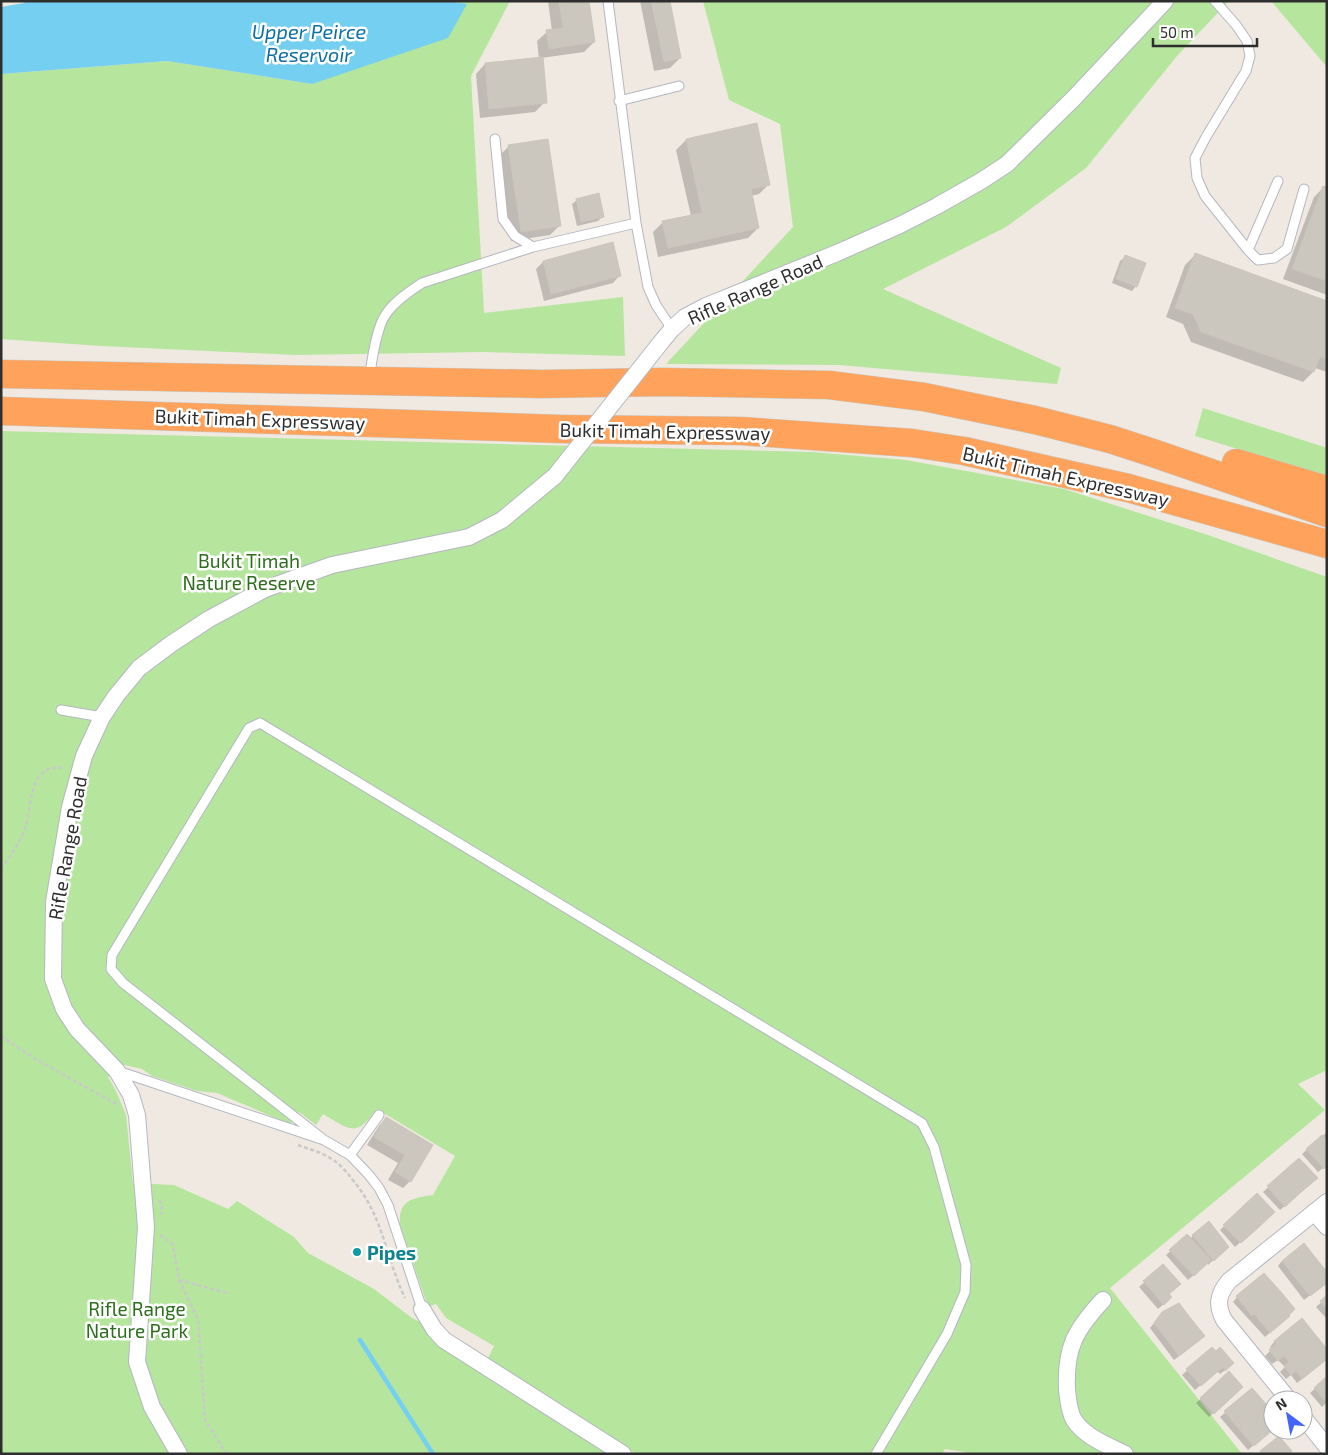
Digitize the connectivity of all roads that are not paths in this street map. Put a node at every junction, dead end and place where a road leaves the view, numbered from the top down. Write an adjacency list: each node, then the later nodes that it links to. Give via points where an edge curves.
1 (608, 1): 5 (lane)
2 (1165, 1): 12 (street, Rifle Range Road, via 1007,164 900,225 706,306 685,317)
3 (1215, 1): 11 (lane, via 1247,41 1250,56 1246,71 1195,158 1197,178 1205,196)
4 (679, 86): 5 (lane)
5 (619, 101): 9 (lane)
6 (495, 139): 10 (lane, via 503,219 515,236)
7 (1278, 181): 11 (lane)
8 (1304, 189): 11 (lane, via 1287,249 1274,258 1258,260)
9 (636, 223): 10 (lane); 12 (lane, via 648,287)
10 (533, 247): 14 (lane, via 422,283 407,294 386,314)
11 (1248, 250)
12 (667, 335): 21 (street, Rifle Range Road, bridge, via 555,476 502,520 468,537 332,565 265,589 209,620 139,668)
13 (1, 374): 14 (highway, Bukit Timah Expressway)
14 (368, 381): 16 (highway, Bukit Timah Expressway, via 829,384 924,397 1035,420)
15 (1, 411): 19 (highway, Bukit Timah Expressway, via 741,432 912,443 964,451 1128,488)
16 (1154, 453): 17 (highway, via 1190,451); 18 (highway, Bukit Timah Expressway)
17 (1327, 490)
18 (1327, 513)
19 (1323, 545)
20 (61, 710): 21 (lane)
21 (102, 717): 22 (street, Rifle Range Road, via 84,756 70,806 54,902 53,979 64,1009 77,1029)
22 (117, 1071): 24 (lane); 33 (street, Rifle Range Road, via 131,1095 137,1115 146,1227 137,1362 152,1407)
23 (380, 1115): 25 (lane)
24 (324, 1140): 25 (lane); 35 (lane, via 123,983 111,969 112,955 249,728 260,723 922,1123 934,1147 966,1265 965,1292 947,1334)
25 (350, 1155): 29 (lane, via 380,1188 388,1205)
26 (1320, 1207): 27 (street); 30 (street, via 1228,1281 1219,1298 1224,1320)
27 (1327, 1227)
28 (1103, 1300): 36 (street, via 1085,1318 1070,1347 1066,1374 1068,1398 1073,1419 1091,1436)
29 (423, 1311): 34 (street, via 444,1340)
30 (1281, 1390)
31 (1313, 1430): 32 (street)
32 (1327, 1447)
33 (179, 1454)
34 (623, 1454)
35 (876, 1454)
36 (1125, 1454)

